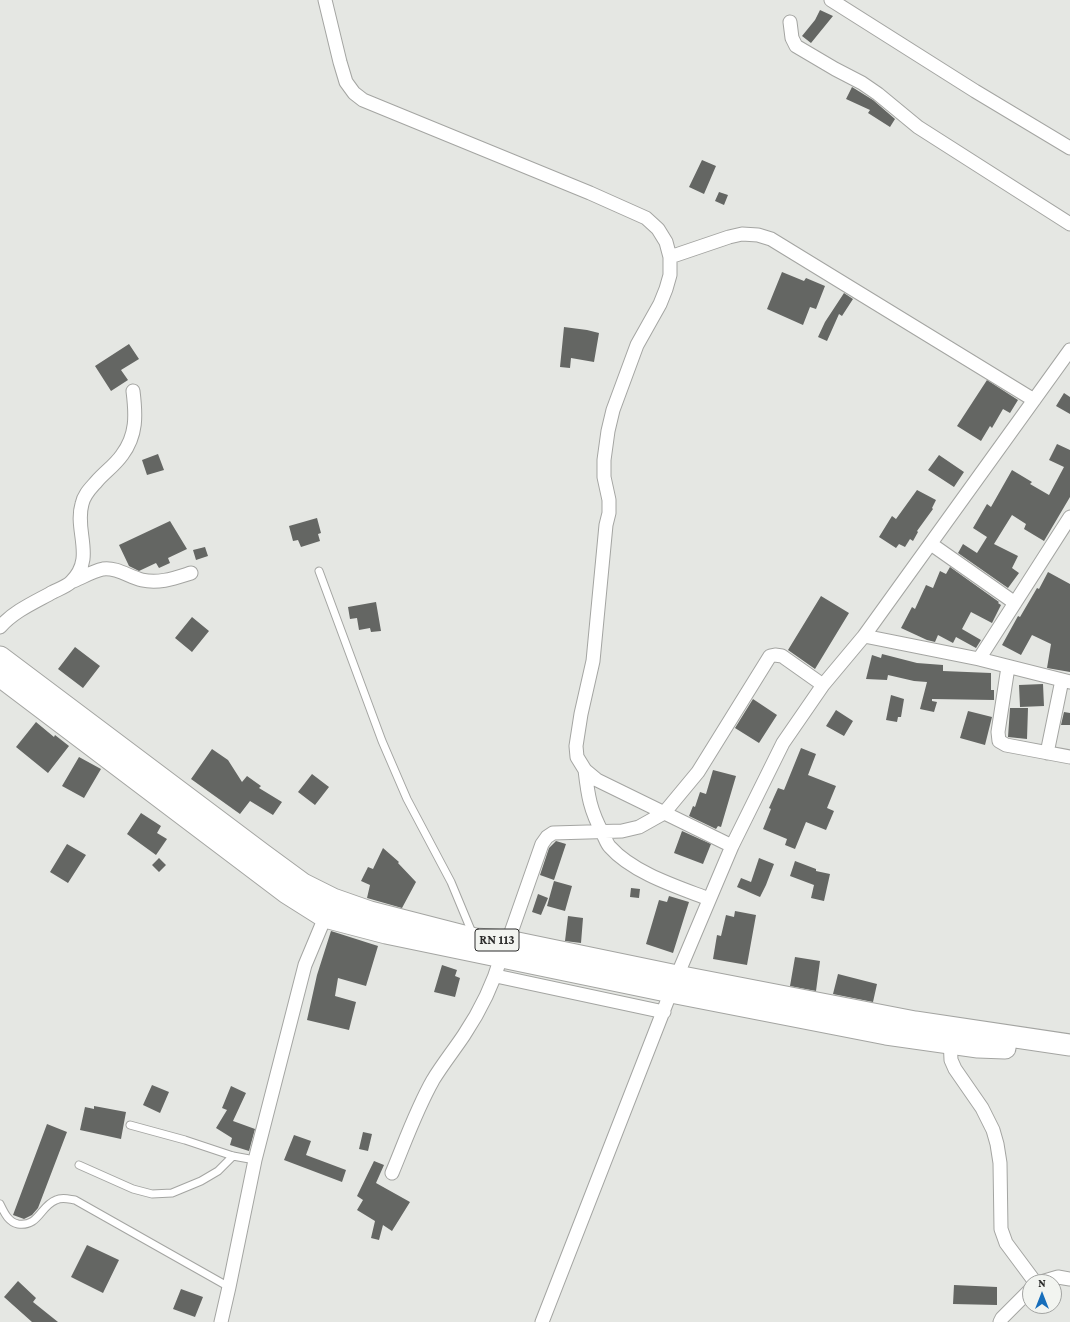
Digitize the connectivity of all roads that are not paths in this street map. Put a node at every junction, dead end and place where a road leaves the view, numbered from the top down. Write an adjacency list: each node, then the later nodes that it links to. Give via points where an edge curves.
1 (325, 0): 6 (street, via 346,82 363,100 646,218 658,229 666,242)
2 (831, 0): 4 (street)
3 (790, 22): 5 (street, via 796,46 862,83 918,127)
4 (1070, 148)
5 (1070, 224)
6 (670, 257): 9 (street, via 742,234 771,239); 26 (street, via 670,275 666,289 637,345 608,431 604,460 608,513 593,661 576,746 577,757)
7 (1070, 350): 9 (street)
8 (133, 391): 14 (street, via 136,412 130,441 122,456 85,495 82,504 80,512 84,554 81,569)
9 (1034, 400): 11 (street)
10 (1070, 517): 15 (street)
11 (930, 544): 15 (street); 17 (street)
12 (319, 571): 32 (lane, via 382,741 407,800 451,882)
13 (191, 573): 14 (street, via 162,581 150,581 110,569)
14 (71, 582): 16 (street, via 24,608)
15 (1014, 603): 19 (street)
16 (0, 626)
17 (864, 636): 19 (street); 23 (street)
18 (0, 657): 31 (main road, RN 113, via 303,884)
19 (979, 659): 20 (street)
20 (1008, 667): 22 (street); 24 (street, via 999,740 1006,745)
21 (0, 676): 31 (main road, RN 113, via 287,893)
22 (1066, 681): 24 (street)
23 (823, 686): 27 (street, via 782,656 770,656 698,772); 29 (street, via 783,743)
24 (1047, 753): 25 (street)
25 (1070, 757)
26 (585, 770): 27 (street, via 597,780); 28 (street, via 589,801)
27 (664, 812): 28 (street, via 639,827); 29 (street)
28 (602, 832): 30 (street, via 609,847 622,858 651,876); 33 (street, via 553,833 547,837 542,844)
29 (732, 846): 30 (street)
30 (709, 899): 34 (street)
31 (329, 908): 32 (main road, RN 113, via 370,912); 33 (main road, RN 113, via 386,934); 41 (street, via 305,965)
32 (475, 939): 33 (main road, RN 113)
33 (502, 958): 34 (main road, RN 113); 35 (street); 43 (street, via 484,1000 420,1106)
34 (674, 984): 35 (street); 36 (main road, RN 113, via 886,1034)
35 (664, 1012): 49 (street)
36 (950, 1035): 37 (main road, RN 113); 38 (main road, RN 113, via 978,1047); 45 (street, via 951,1060 982,1108 997,1144 1000,1163 1001,1229 1006,1243)
37 (1070, 1045)
38 (1070, 1052)
39 (130, 1125): 40 (lane)
40 (233, 1156): 41 (lane); 42 (lane, via 218,1172 201,1181 172,1193 158,1194 132,1189)
41 (255, 1160): 46 (street)
42 (79, 1165)
43 (392, 1173)
44 (0, 1204): 46 (lane, via 6,1216 13,1222 23,1224 31,1223 57,1199 75,1200)
45 (1029, 1274)
46 (229, 1287): 48 (street)
47 (1022, 1298): 50 (street)
48 (221, 1322)
49 (542, 1322)
50 (1000, 1322)

